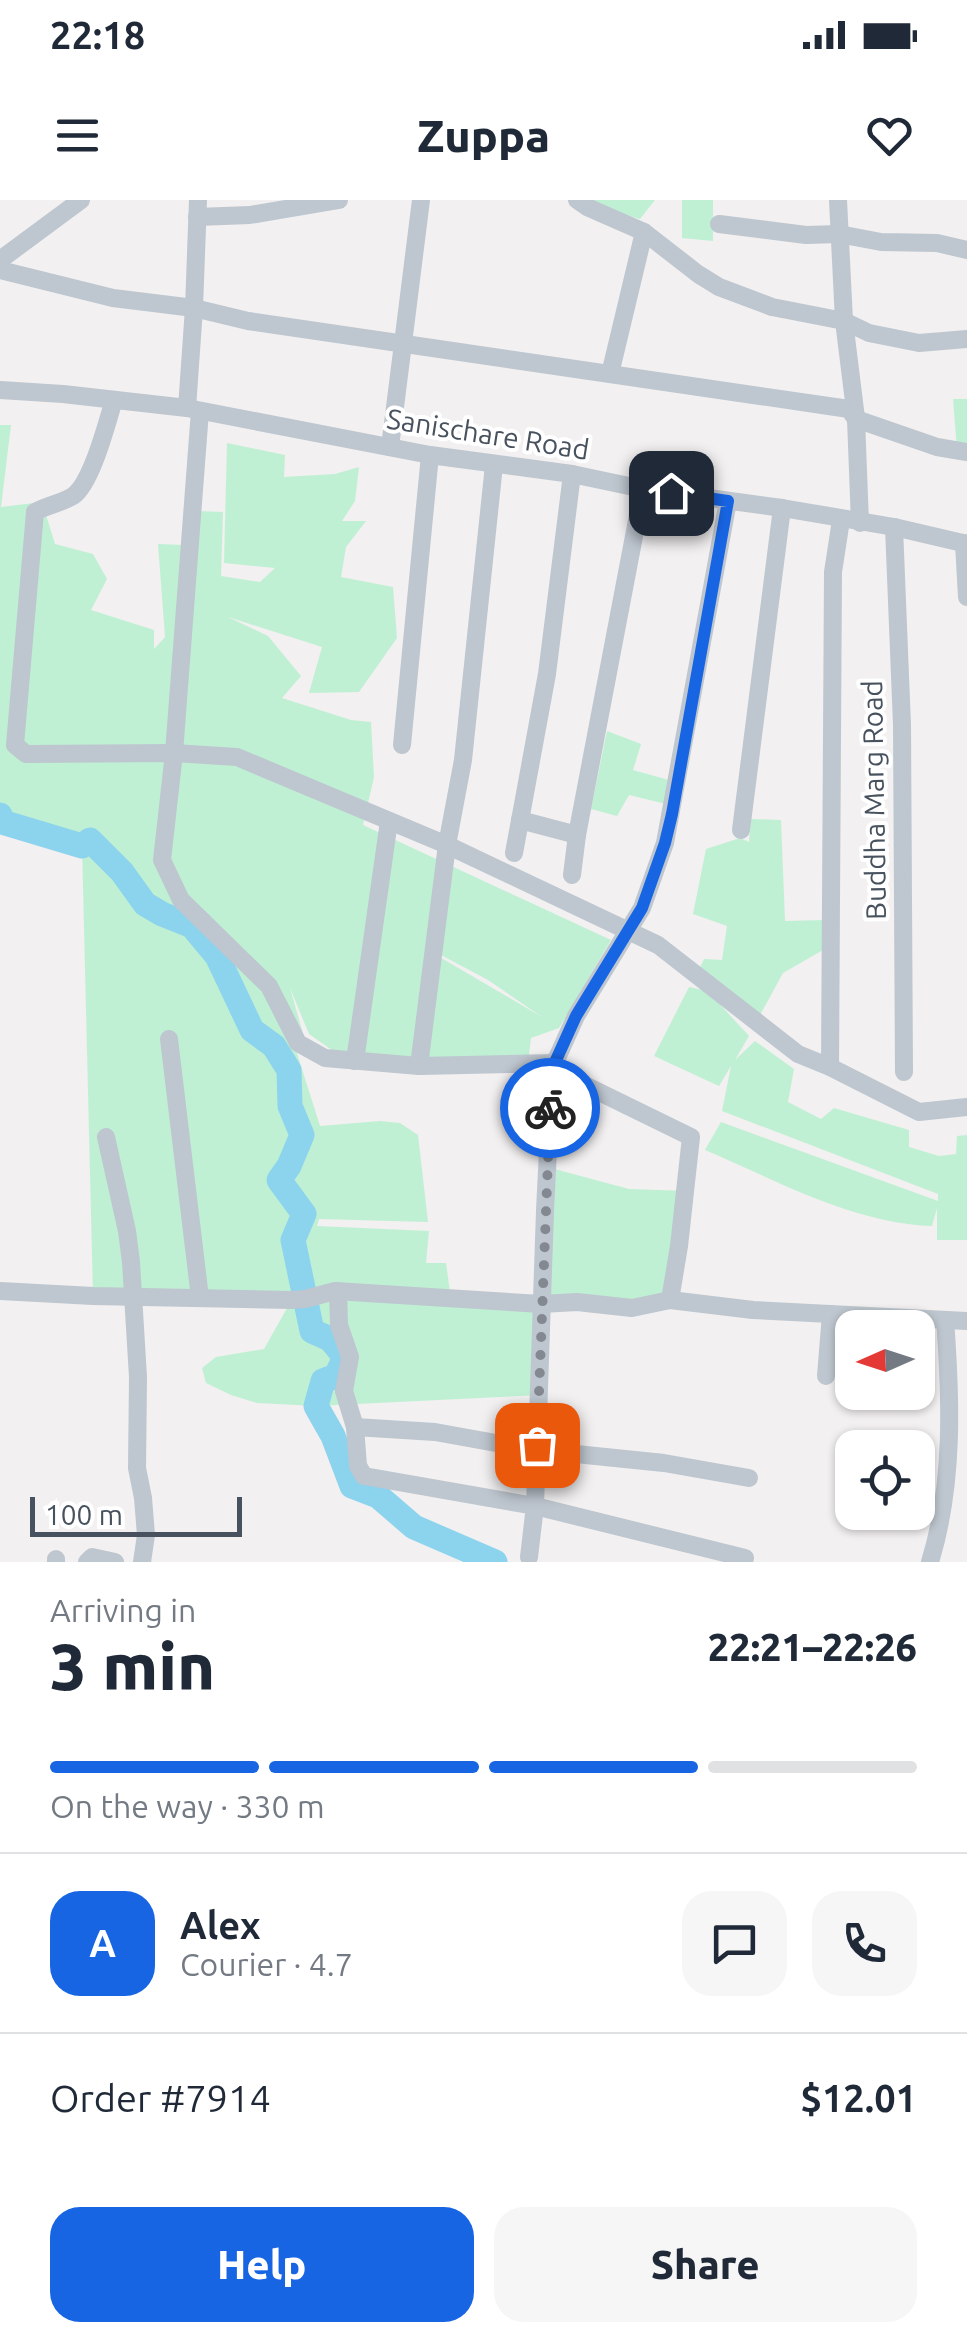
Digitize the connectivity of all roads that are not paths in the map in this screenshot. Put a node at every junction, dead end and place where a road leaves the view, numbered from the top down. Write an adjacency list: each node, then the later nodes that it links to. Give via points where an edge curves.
1 (80, 200): 11 (street)
2 (339, 200): 6 (street, via 250,215)
3 (421, 200): 16 (street)
4 (577, 200): 8 (street)
5 (838, 200): 9 (street)
6 (198, 208): 13 (street)
7 (719, 224): 9 (street)
8 (644, 232): 14 (street, via 719,286 772,307); 17 (street)
9 (839, 234): 10 (street); 14 (street)
10 (967, 250)
11 (0, 260)
12 (0, 270): 13 (street, via 113,298)
13 (194, 308): 16 (street); 20 (street)
14 (844, 321): 15 (street, via 919,343); 21 (street)
15 (967, 339)
16 (402, 346): 17 (street); 22 (street)
17 (610, 374): 21 (street, via 850,410)
18 (0, 390): 19 (street, Sanischare Road)
19 (114, 400): 20 (street, Sanischare Road); 36 (street, via 91,470 75,495 36,512 16,744 26,754)
20 (194, 409): 22 (street, Sanischare Road); 36 (street)
21 (856, 418): 23 (street); 31 (street)
22 (390, 447): 24 (street, Sanischare Road)
23 (967, 452)
24 (430, 455): 25 (street, Sanischare Road); 35 (street)
25 (494, 466): 26 (street, Sanischare Road); 41 (street, via 463,760)
26 (572, 474): 27 (street, Sanischare Road); 38 (street, via 547,674)
27 (643, 489): 28 (street, Sanischare Road); 40 (street)
28 (728, 501): 29 (street, Sanischare Road); 44 (street, via 665,843)
29 (782, 508): 30 (street, Sanischare Road); 39 (street)
30 (841, 520): 31 (street, Sanischare Road); 49 (street, via 833,572)
31 (860, 524): 32 (street, Sanischare Road)
32 (894, 528): 33 (street, Sanischare Road); 50 (street, Buddha Marg Road)
33 (966, 543): 34 (street)
34 (967, 597)
35 (402, 745)
36 (174, 752): 37 (street, via 237,757); 46 (street, via 162,860 181,900 269,986 298,1043 325,1058)
37 (389, 820): 41 (street); 46 (street)
38 (520, 820): 40 (street); 42 (street)
39 (741, 830)
40 (577, 835): 43 (street)
41 (447, 845): 44 (street); 47 (street)
42 (514, 852)
43 (572, 875)
44 (627, 930): 48 (street); 49 (street, via 658,946 798,1054)
45 (170, 1039): 56 (street)
46 (355, 1060): 47 (street)
47 (419, 1066): 48 (street)
48 (554, 1066): 57 (street, via 691,1137); 58 (street)
49 (830, 1066): 51 (street, via 919,1112)
50 (904, 1072)
51 (967, 1106)
52 (106, 1138): 55 (street)
53 (0, 1291): 55 (street)
54 (338, 1291): 56 (street, via 305,1300); 58 (street); 63 (street, via 339,1325 350,1357 344,1391)
55 (132, 1297): 56 (street); 71 (street, via 137,1468 146,1535)
56 (200, 1298)
57 (670, 1300): 58 (street, via 632,1308); 59 (street)
58 (541, 1304): 64 (street)
59 (832, 1314): 60 (street); 62 (street)
60 (946, 1320): 61 (street); 72 (street, via 946,1484)
61 (967, 1321)
62 (826, 1376)
63 (355, 1427): 64 (street); 66 (street, via 364,1476)
64 (537, 1448): 65 (street); 66 (street)
65 (749, 1478)
66 (535, 1506): 67 (street); 68 (street)
67 (529, 1557)
68 (745, 1558)
69 (86, 1562): 70 (street)
70 (115, 1562)
71 (142, 1562)
72 (930, 1562)

